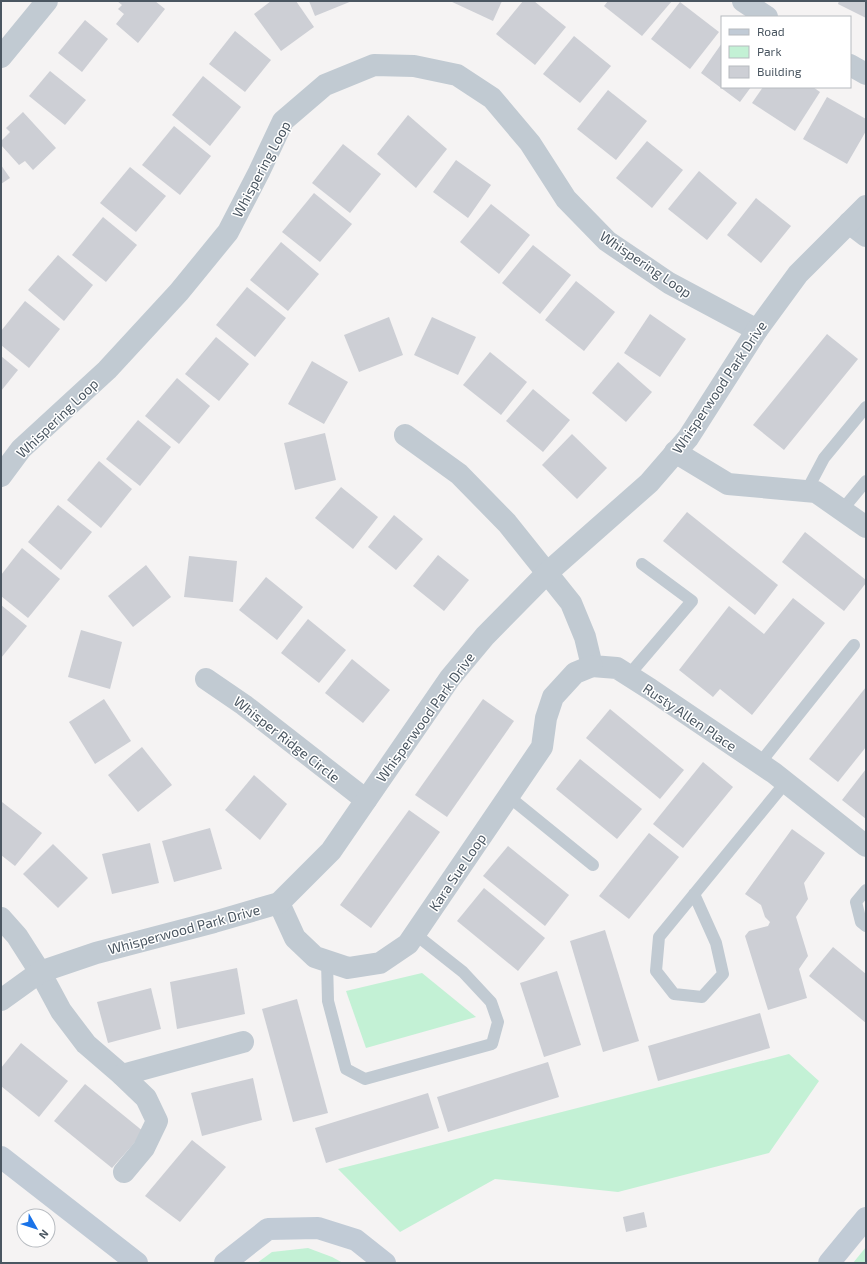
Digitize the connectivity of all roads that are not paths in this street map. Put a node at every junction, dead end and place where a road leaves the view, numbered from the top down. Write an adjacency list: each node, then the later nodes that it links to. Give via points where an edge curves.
1 (47, 1): 4 (street)
2 (743, 1): 3 (street)
3 (766, 16)
4 (1, 57)
5 (851, 66): 6 (street)
6 (866, 74)
7 (866, 206): 8 (street, Whisperwood Park Drive)
8 (849, 223): 9 (street); 10 (street, Whisperwood Park Drive, via 798,274)
9 (866, 236)
10 (757, 330): 13 (street, Whisperwood Park Drive, via 688,438); 14 (street, Whispering Loop, via 669,283 607,241 566,199 530,143 492,98 457,75 414,66 374,65 325,85 283,121 228,232 180,292 107,370 21,449)
11 (866, 407): 16 (lane, via 824,458)
12 (405, 434): 20 (street, via 459,474 506,522)
13 (675, 452): 16 (street, via 728,484); 20 (street, Whisperwood Park Drive, via 649,483)
14 (1, 476)
15 (866, 481): 17 (lane)
16 (806, 492): 17 (street, via 816,492)
17 (842, 510): 18 (street)
18 (866, 527)
19 (642, 564): 23 (lane, via 692,601)
20 (547, 573): 22 (street, via 571,603 585,637); 28 (street, Whisperwood Park Drive, via 485,636 450,678)
21 (854, 645): 25 (lane)
22 (592, 666): 23 (street, Rusty Allen Place, via 617,668); 27 (street, Kara Sue Loop, via 575,673 553,697 546,718 542,747)
23 (628, 676): 25 (street, Rusty Allen Place)
24 (206, 679): 28 (street, Whisper Ridge Circle, via 244,705)
25 (760, 763): 26 (street, Rusty Allen Place)
26 (786, 782): 29 (street, Rusty Allen Place); 32 (lane)
27 (508, 796): 30 (lane); 36 (street, Kara Sue Loop)
28 (366, 800): 33 (street, Whisperwood Park Drive, via 331,851)
29 (866, 846)
30 (593, 865)
31 (866, 890): 35 (lane, via 856,902 860,922)
32 (694, 894): 32 (lane, via 659,937 656,971 674,994 702,997 723,974 716,943)
33 (279, 903): 37 (street, Kara Sue Loop, via 295,938 315,957); 38 (street, Whisperwood Park Drive, via 96,953)
34 (1, 918): 38 (street, via 17,936)
35 (866, 926)
36 (415, 934): 37 (street, Kara Sue Loop, via 408,944 380,963 348,968); 37 (lane, via 463,972 491,1002 498,1022 492,1044 365,1078 346,1069 328,1001)
37 (327, 961)
38 (40, 972): 39 (street, Whisperwood Park Drive); 41 (street, via 61,1011 86,1044)
39 (1, 1000)
40 (243, 1042): 41 (street)
41 (122, 1075): 43 (street, via 146,1098 157,1120 144,1148)
42 (1, 1157): 45 (street)
43 (124, 1172)
44 (866, 1218): 48 (street)
45 (136, 1263)
46 (225, 1263): 47 (street, via 268,1229 318,1228 356,1240)
47 (385, 1263)
48 (829, 1263)

